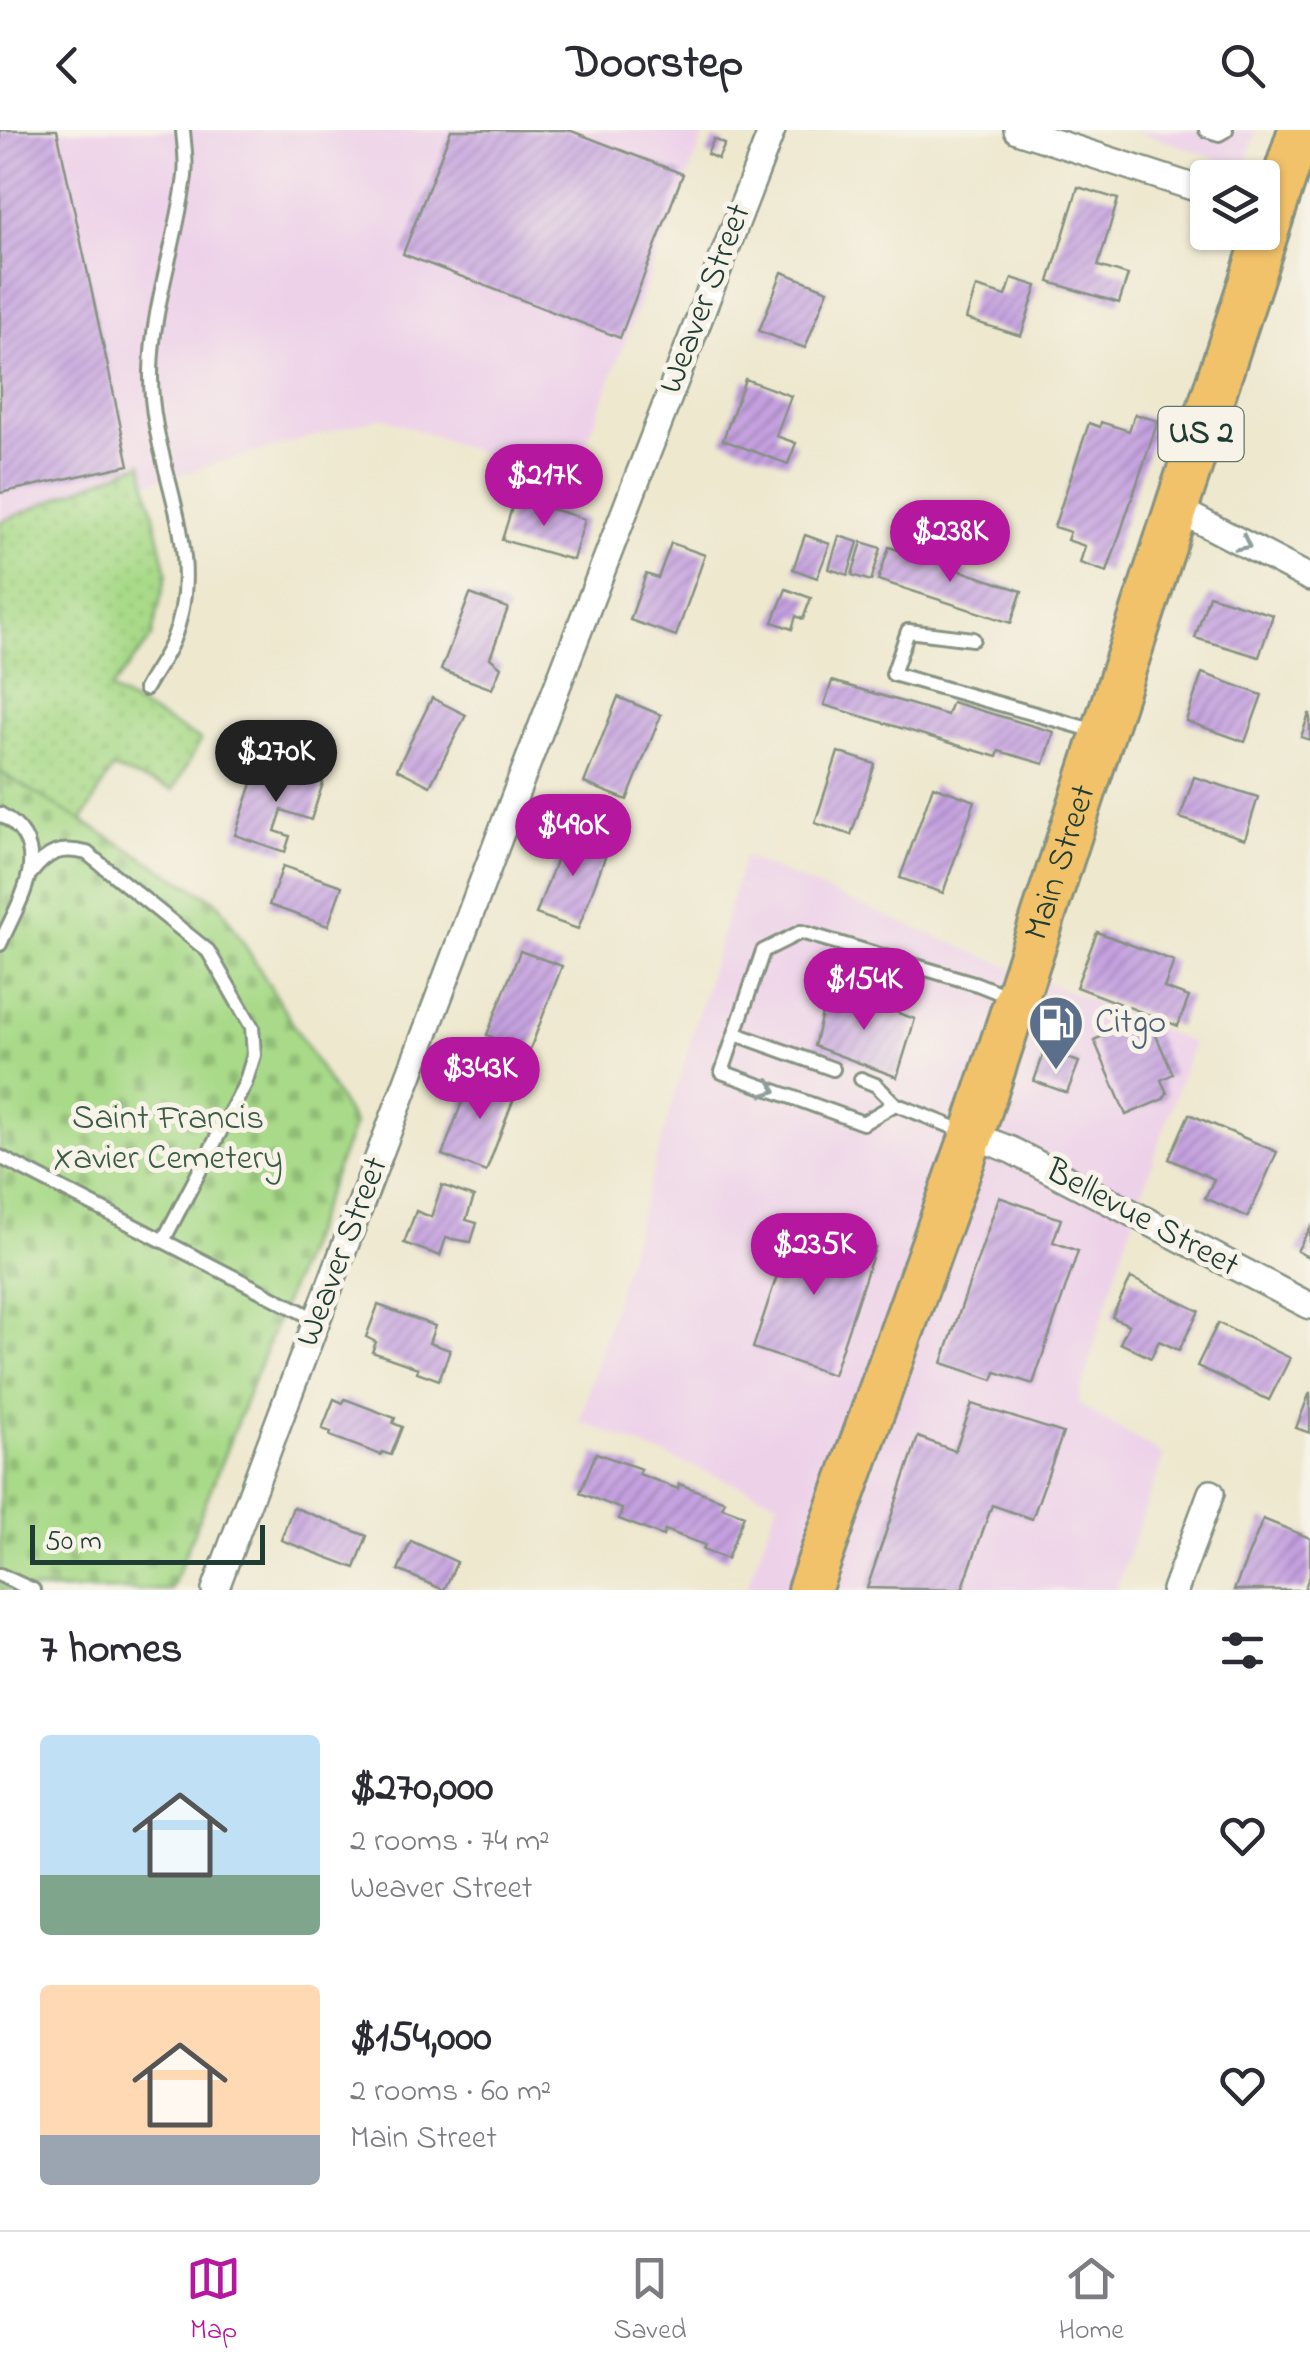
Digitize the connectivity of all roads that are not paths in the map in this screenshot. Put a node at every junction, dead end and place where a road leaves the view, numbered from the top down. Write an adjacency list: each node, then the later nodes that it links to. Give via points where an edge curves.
1 (183, 130): 14 (lane, via 186,172 150,372 154,429 185,547 182,606 172,643)
2 (772, 130): 28 (street, Weaver Street)
3 (1017, 130): 8 (street)
4 (1206, 130): 5 (lane)
5 (1226, 130)
6 (1300, 130): 7 (main road, Main Street / US 2)
7 (1298, 174): 9 (main road, Main Street / US 2)
8 (1190, 186)
9 (1280, 197)
10 (1256, 250): 11 (main road, Main Street / US 2)
11 (1177, 510): 12 (street, one-way to 12); 15 (main road, Main Street / US 2)
12 (1310, 578)
13 (973, 639): 15 (lane, via 908,631 894,674)
14 (144, 688)
15 (1104, 733): 19 (main road, Main Street / US 2)
16 (0, 814): 17 (lane, via 28,839)
17 (31, 873): 18 (lane); 26 (lane, via 64,848 87,853 208,951 252,1027 254,1055 245,1084)
18 (0, 944)
19 (1017, 1000): 20 (lane, via 801,932 763,950); 24 (main road, Main Street / US 2)
20 (736, 1034): 21 (lane); 23 (lane, one-way to 23, via 722,1072 863,1123)
21 (833, 1069)
22 (860, 1079): 23 (lane)
23 (894, 1104): 24 (lane)
24 (972, 1136): 27 (street, Bellevue Street, via 1011,1150); 33 (main road, Main Street / US 2)
25 (0, 1157): 26 (lane)
26 (163, 1241): 28 (lane)
27 (1310, 1306)
28 (317, 1320): 32 (street, Weaver Street)
29 (1211, 1493): 34 (street)
30 (0, 1575): 31 (lane)
31 (33, 1590)
32 (216, 1590)
33 (809, 1590)
34 (1175, 1590)

